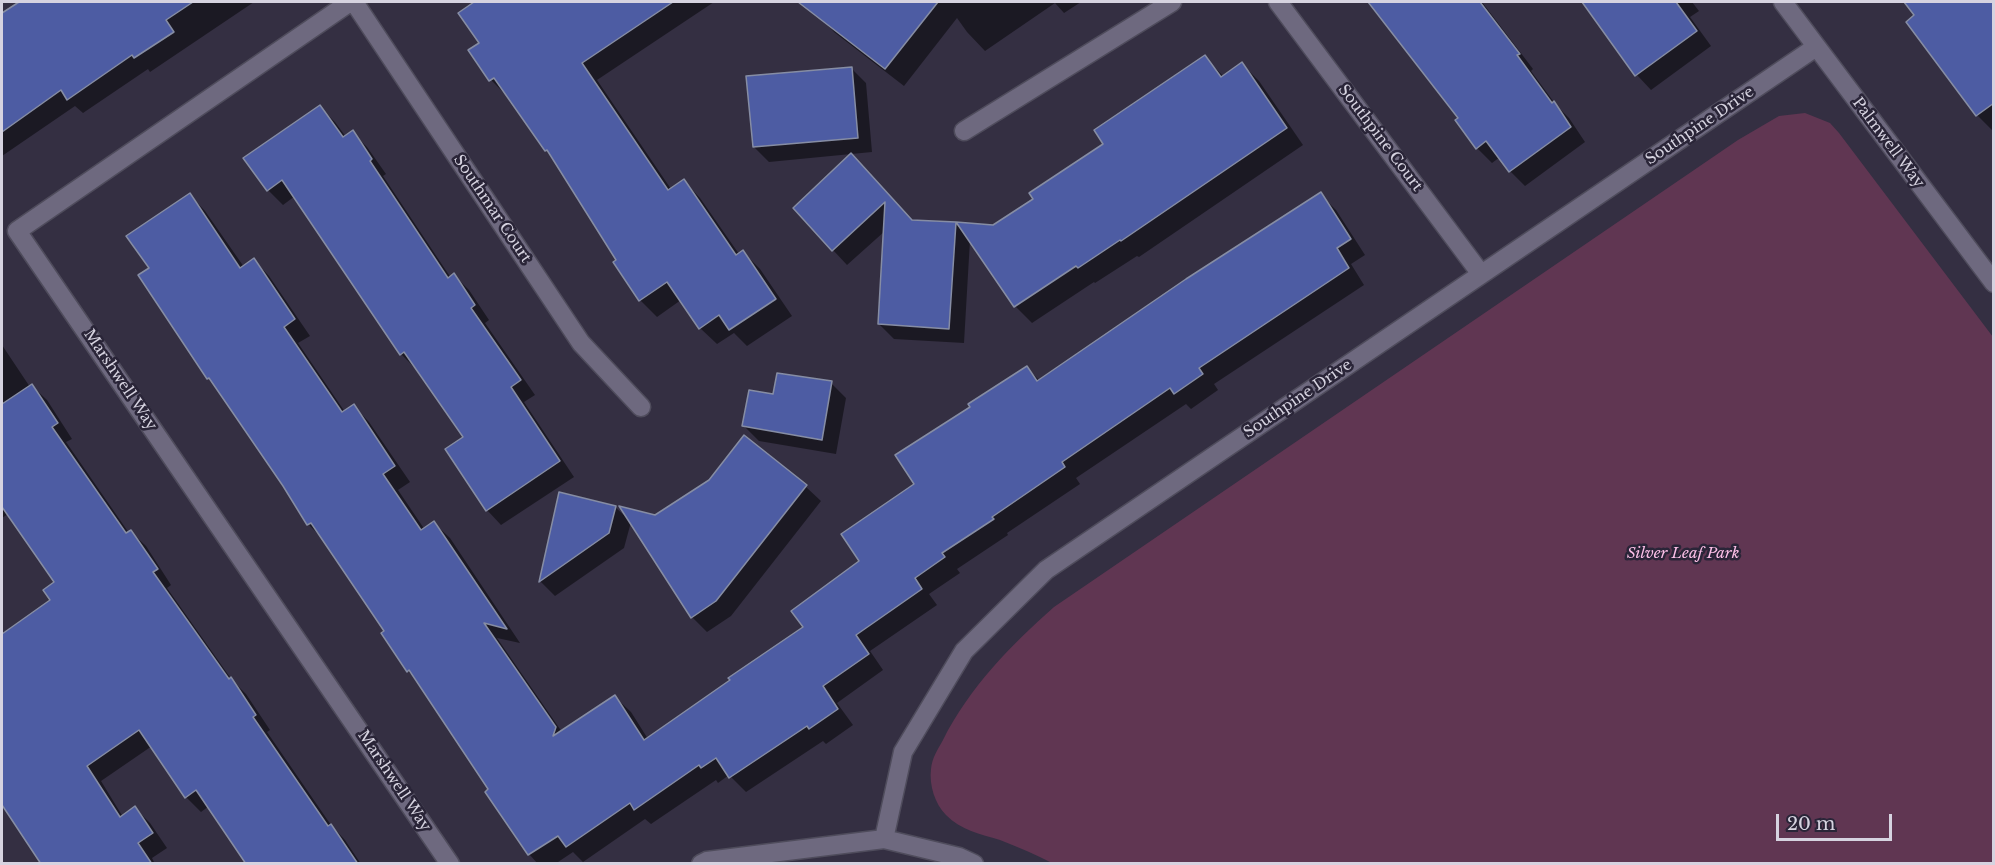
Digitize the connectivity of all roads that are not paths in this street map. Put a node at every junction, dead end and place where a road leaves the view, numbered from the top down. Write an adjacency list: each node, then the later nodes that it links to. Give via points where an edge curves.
1 (352, 2): 9 (street, Southmar Court, via 581,343); 11 (street, Marshwell Way, via 17,231)
2 (1172, 2): 6 (street)
3 (1278, 2): 7 (street, Southpine Court)
4 (1783, 2): 5 (street, Palmwell Way)
5 (1816, 48): 7 (street, Southpine Drive); 8 (street, Palmwell Way)
6 (963, 131)
7 (1481, 274): 10 (street, Southpine Drive, via 1046,570 964,651 903,752)
8 (1994, 283)
9 (641, 407)
10 (884, 838): 12 (street); 13 (street)
11 (450, 864)
12 (701, 864)
13 (974, 864)

